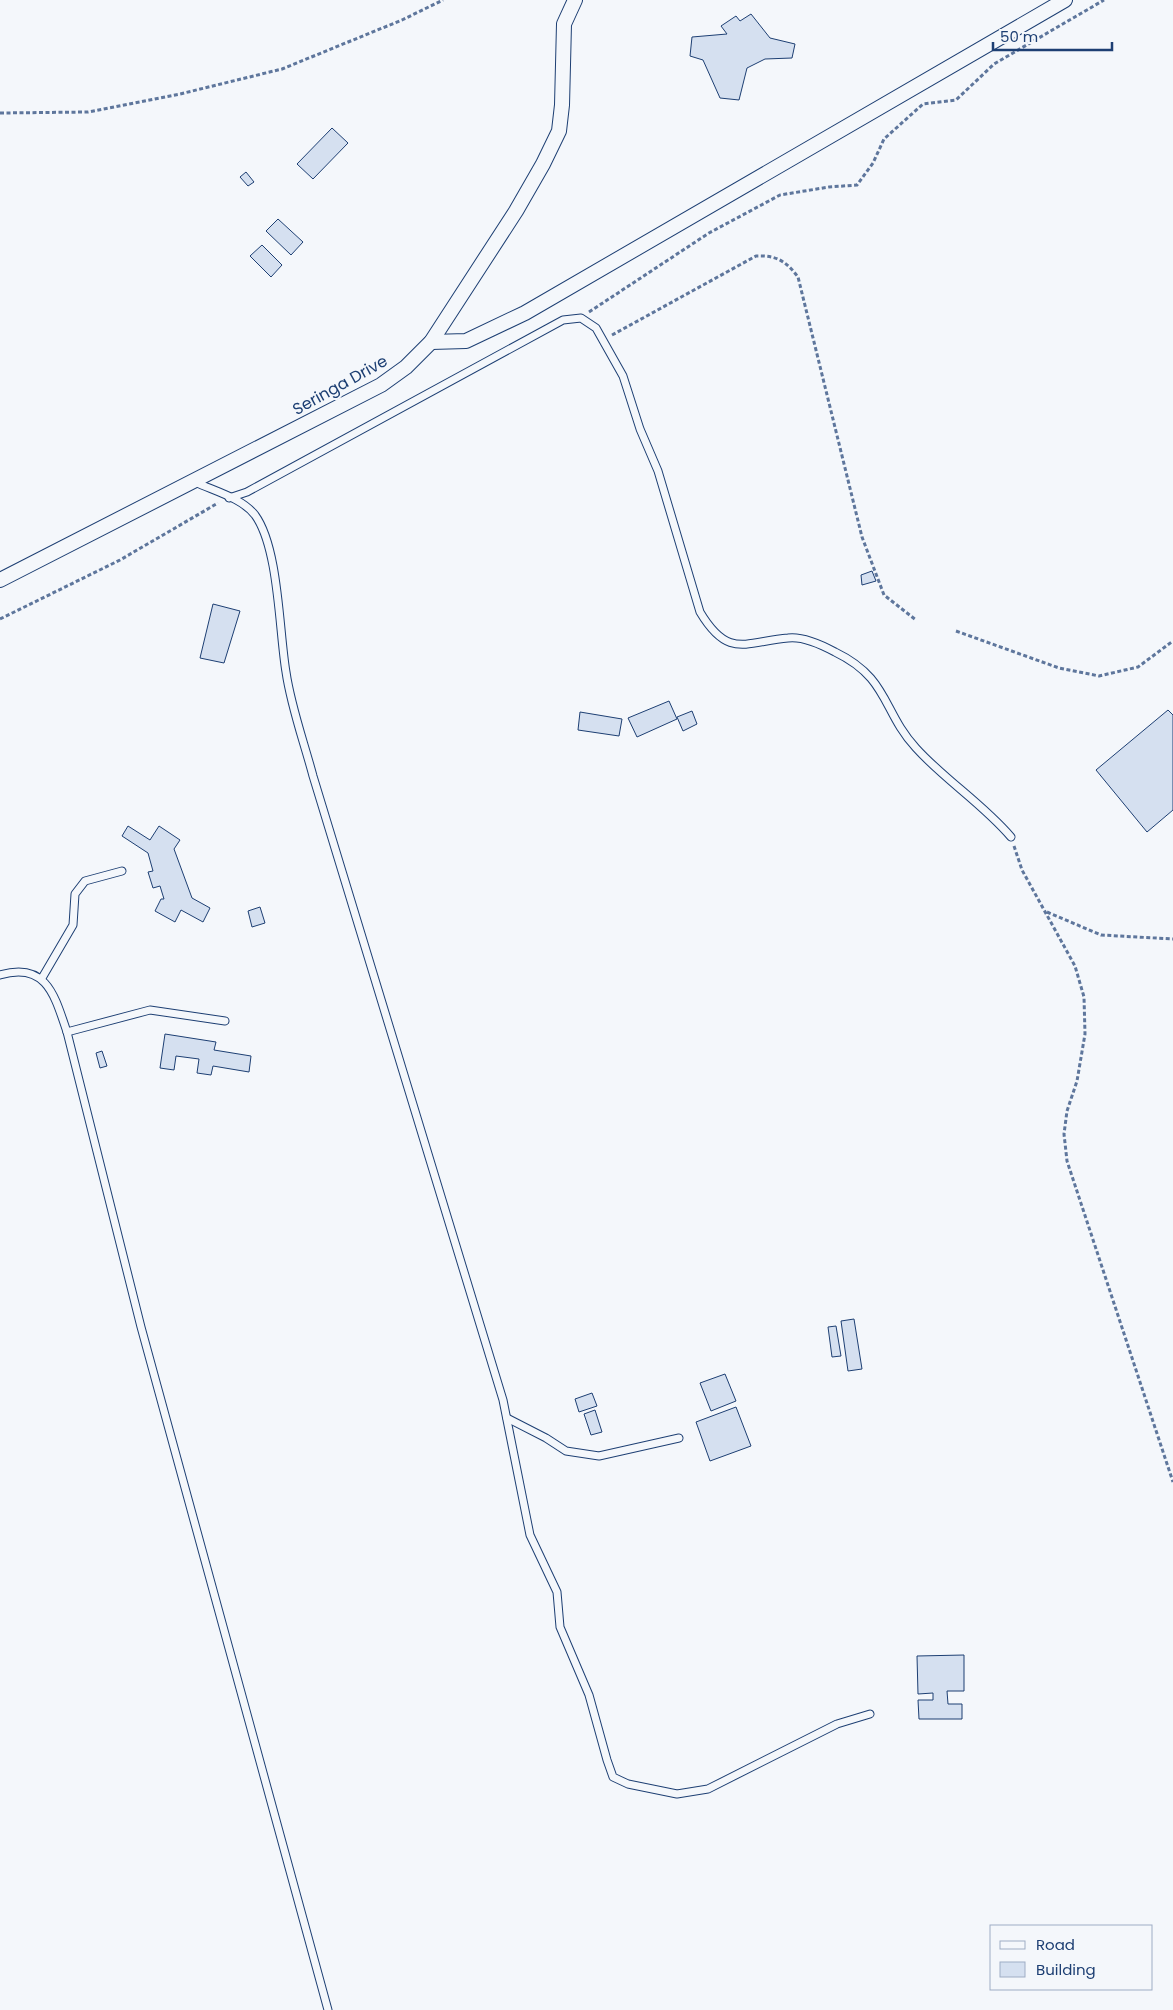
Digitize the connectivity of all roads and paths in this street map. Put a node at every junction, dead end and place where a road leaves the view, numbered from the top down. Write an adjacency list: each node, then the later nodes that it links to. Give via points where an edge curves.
1 (443, 0): 5 (path, via 402,20 273,71 88,112)
2 (575, 0): 8 (street, Seringa Drive, via 564,24 559,131 516,211)
3 (1065, 0): 8 (street, via 525,313 466,341)
4 (1104, 0): 6 (path, via 994,64 956,100 923,104 884,139 874,163 857,185 780,195 709,234)
5 (0, 113)
6 (581, 318): 7 (lane, via 596,328); 10 (lane, via 562,320 247,492)
7 (603, 340): 13 (path, via 756,256 772,256 791,268 798,277 862,537 884,595); 16 (lane, via 623,376 658,471 692,588 708,625 732,643 756,644 789,637 817,644 849,658 878,686 914,746)
8 (431, 342): 9 (street, Seringa Drive, via 382,385)
9 (195, 482): 10 (lane); 11 (street, Seringa Drive)
10 (228, 498): 12 (path, via 120,560); 24 (lane, via 241,502 255,515 274,568 286,674 313,776)
11 (1, 575)
12 (0, 619)
13 (916, 620)
14 (956, 631): 15 (path, via 1059,668 1099,676 1138,667)
15 (1173, 641)
16 (1010, 837): 18 (path, via 1022,870)
17 (122, 871): 21 (lane, via 85,881 74,894 73,925)
18 (1046, 911): 19 (path, via 1101,935); 26 (path, via 1075,966 1084,997 1085,1034 1064,1134 1067,1161)
19 (1173, 939)
20 (0, 975): 21 (lane, via 28,974)
21 (42, 978): 23 (lane, via 54,992)
22 (225, 1021): 23 (lane, via 150,1010)
23 (68, 1032): 29 (lane, via 142,1327)
24 (507, 1418): 25 (lane, via 566,1451 599,1456); 28 (lane, via 530,1535 557,1592 560,1627 589,1695 614,1777 628,1784 677,1794 708,1789 836,1724)
25 (679, 1438)
26 (1172, 1475): 27 (path)
27 (1173, 1482)
28 (870, 1714)
29 (328, 2010)

